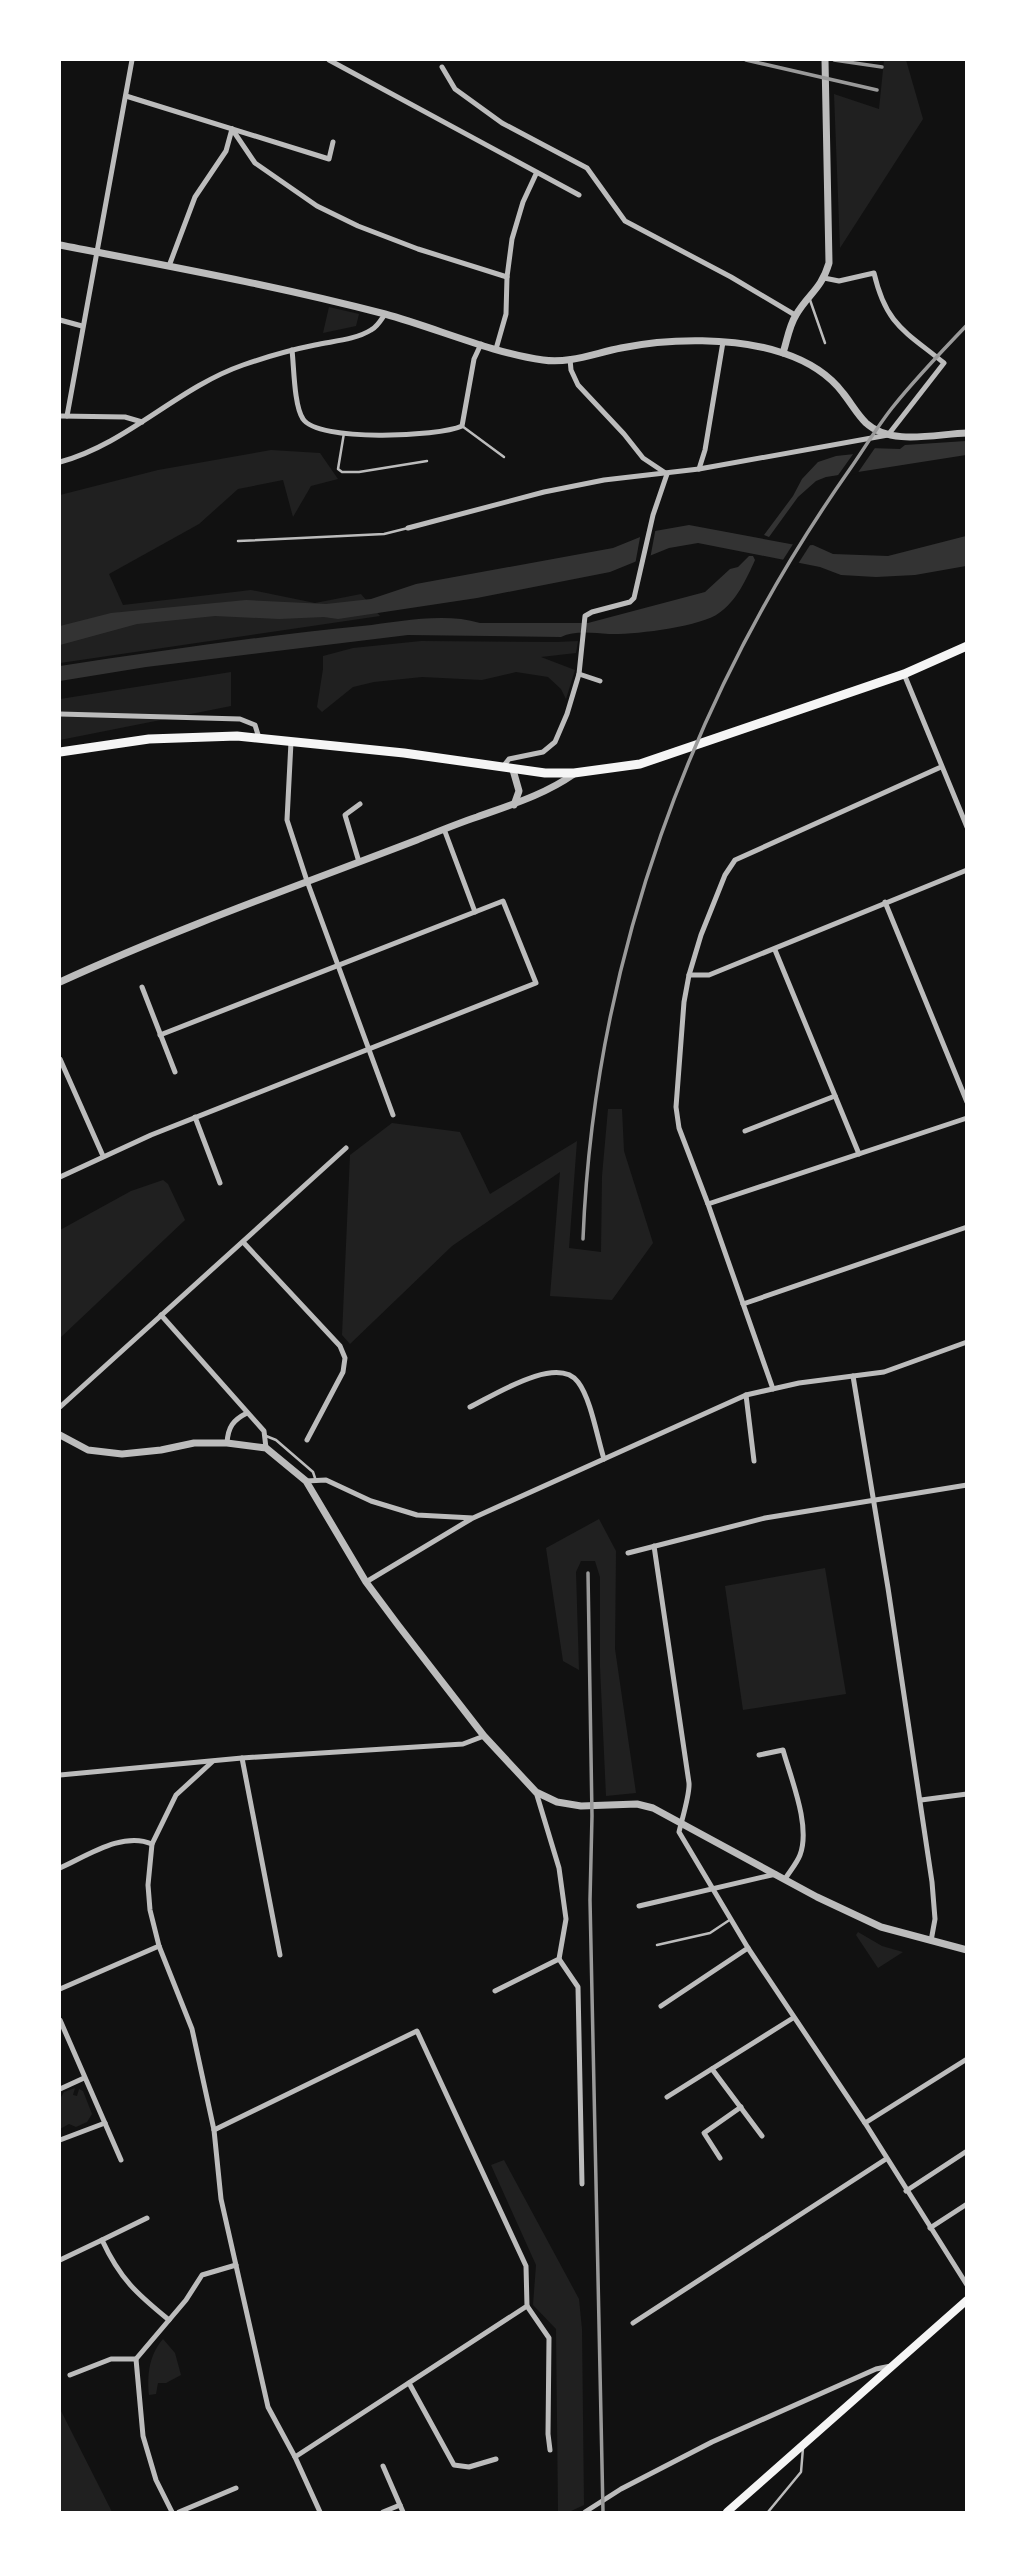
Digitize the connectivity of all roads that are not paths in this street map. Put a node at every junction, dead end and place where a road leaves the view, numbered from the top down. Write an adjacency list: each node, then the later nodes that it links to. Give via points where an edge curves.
1 (132, 60): 5 (street)
2 (329, 60): 8 (street)
3 (825, 60): 14 (street, via 830,243)
4 (442, 67): 17 (street, via 455,89 502,123 587,168 625,220)
5 (125, 96): 6 (street); 11 (street)
6 (232, 129): 7 (street, via 329,159); 12 (street, via 226,151 195,197); 13 (street, via 255,163 317,206 418,250)
7 (333, 142)
8 (536, 174): 9 (street); 13 (street, via 512,239)
9 (579, 195)
10 (60, 245): 11 (street)
11 (96, 252): 12 (street); 19 (street)
12 (169, 266): 16 (street)
13 (507, 277): 23 (street, via 506,314)
14 (824, 278): 15 (street); 33 (street, via 839,281 874,273 889,316 944,363)
15 (810, 299): 17 (street); 21 (lane)
16 (384, 314): 22 (street); 24 (street, via 374,329 359,335)
17 (795, 315): 25 (street)
18 (60, 320): 19 (street)
19 (82, 326): 28 (street)
20 (723, 342): 25 (street); 26 (street, via 642,344); 37 (street)
21 (825, 343)
22 (481, 344): 23 (street); 30 (street)
23 (496, 349): 26 (street, via 544,360)
24 (292, 350): 29 (street, via 211,378); 31 (street, via 302,418 308,425)
25 (783, 353): 33 (street, via 829,378 859,416)
26 (570, 359): 38 (street, via 578,385 643,458)
27 (60, 416): 28 (street)
28 (67, 416): 29 (street, via 125,417)
29 (142, 422): 36 (street, via 78,458)
30 (461, 426): 31 (street, via 402,436); 34 (lane)
31 (344, 433): 35 (lane, via 338,462 342,472)
32 (967, 433): 33 (street)
33 (888, 435): 37 (street)
34 (505, 457)
35 (426, 461)
36 (60, 463)
37 (699, 469): 38 (street)
38 (667, 474): 39 (street, via 580,485); 42 (street, via 633,600 586,615)
39 (408, 528): 40 (lane, via 384,534)
40 (238, 541)
41 (967, 646): 43 (main road)
42 (579, 674): 44 (street); 50 (street, via 555,742 543,752 509,760)
43 (904, 674): 49 (street); 52 (main road, via 640,764)
44 (600, 681)
45 (60, 714): 46 (street, via 240,719 255,725)
46 (259, 738): 47 (main road); 48 (main road, via 182,736)
47 (291, 741): 50 (main road); 59 (street, via 287,820)
48 (60, 751)
49 (941, 766): 55 (street); 64 (street, via 735,860 701,935)
50 (502, 768): 51 (main road)
51 (513, 770): 52 (main road); 54 (street, via 519,791)
52 (574, 773): 54 (street)
53 (360, 804): 57 (street, via 345,815)
54 (514, 805): 56 (street)
55 (967, 827)
56 (444, 830): 57 (street); 61 (street)
57 (359, 862): 59 (street)
58 (967, 870): 60 (street)
59 (307, 881): 63 (street); 65 (street)
60 (885, 902): 62 (street); 74 (street)
61 (475, 912): 63 (street); 68 (street, via 503,901 536,983)
62 (775, 950): 64 (street, via 709,975); 73 (street)
63 (338, 965): 67 (street); 68 (street)
64 (690, 975): 84 (street, via 676,1107 679,1129)
65 (60, 982)
66 (142, 987): 67 (street)
67 (160, 1035): 70 (street)
68 (369, 1048): 75 (street); 76 (street)
69 (60, 1059): 71 (street)
70 (175, 1072)
71 (68, 1078): 72 (street); 81 (street)
72 (60, 1082)
73 (835, 1096): 78 (street); 80 (street)
74 (967, 1102)
75 (393, 1115)
76 (195, 1117): 81 (street); 83 (street)
77 (967, 1118): 80 (street)
78 (745, 1131)
79 (346, 1148): 86 (street)
80 (859, 1154): 84 (street)
81 (103, 1156): 82 (street)
82 (60, 1177)
83 (220, 1183)
84 (708, 1204): 87 (street)
85 (967, 1227): 87 (street)
86 (243, 1242): 88 (street); 98 (street, via 340,1346 345,1358 343,1372)
87 (743, 1304): 91 (street)
88 (160, 1315): 93 (street); 95 (street)
89 (967, 1342): 90 (street, via 884,1372)
90 (853, 1376): 91 (street); 106 (street)
91 (773, 1389): 92 (street)
92 (746, 1395): 101 (street); 102 (street)
93 (60, 1407)
94 (470, 1407): 101 (street, via 542,1374 568,1374 584,1393)
95 (247, 1413): 97 (street); 99 (street, via 235,1419)
96 (60, 1435): 99 (street, via 88,1450 122,1454)
97 (266, 1436): 100 (street); 103 (lane, via 313,1472)
98 (307, 1440)
99 (227, 1443): 100 (street)
100 (266, 1448): 104 (street)
101 (604, 1459): 107 (street)
102 (754, 1461)
103 (316, 1480): 104 (street); 107 (street, via 326,1479 371,1501 417,1515)
104 (306, 1481): 110 (street)
105 (967, 1485): 106 (street)
106 (874, 1500): 108 (street, via 765,1518); 118 (street)
107 (473, 1518): 110 (street)
108 (654, 1546): 109 (street); 119 (street, via 689,1783)
109 (628, 1553)
110 (366, 1582): 111 (street)
111 (484, 1736): 113 (street, via 463,1744); 116 (street)
112 (759, 1755): 123 (street, via 783,1750 800,1809 800,1855)
113 (242, 1759): 114 (street); 132 (street)
114 (212, 1762): 115 (street); 120 (street, via 176,1795)
115 (60, 1775)
116 (536, 1792): 119 (street, via 581,1806 637,1804); 133 (street, via 559,1868 566,1919)
117 (967, 1794): 118 (street)
118 (921, 1800): 127 (street, via 934,1901)
119 (682, 1822): 122 (street); 124 (street, via 679,1832)
120 (152, 1844): 121 (street, via 127,1840); 129 (street, via 148,1885)
121 (60, 1868)
122 (776, 1874): 123 (street); 124 (street)
123 (785, 1879): 127 (street, via 881,1927)
124 (713, 1888): 125 (street); 126 (street)
125 (639, 1906)
126 (732, 1919): 128 (lane, via 710,1933); 130 (street)
127 (931, 1941): 131 (street)
128 (657, 1945)
129 (159, 1946): 134 (street); 147 (street, via 192,2029)
130 (748, 1948): 136 (street); 137 (street)
131 (967, 1950)
132 (280, 1955)
133 (559, 1959): 135 (street); 154 (street, via 578,1987)
134 (60, 1989)
135 (495, 1991)
136 (661, 2006)
137 (793, 2018): 140 (street); 146 (street)
138 (60, 2020): 141 (street)
139 (967, 2059): 146 (street)
140 (712, 2069): 143 (street); 144 (street)
141 (84, 2078): 142 (street); 145 (street)
142 (60, 2089)
143 (667, 2097)
144 (741, 2107): 148 (street); 151 (street, via 704,2133)
145 (105, 2123): 149 (street); 153 (street)
146 (865, 2123): 152 (street)
147 (214, 2130): 161 (street, via 221,2199); 164 (street, via 417,2032 526,2266)
148 (762, 2136)
149 (60, 2140)
150 (967, 2151): 155 (street)
151 (720, 2158)
152 (886, 2159): 155 (street); 166 (street)
153 (121, 2160)
154 (582, 2184)
155 (906, 2191): 158 (street)
156 (967, 2204): 158 (street)
157 (147, 2218): 159 (street)
158 (930, 2228): 162 (street)
159 (102, 2241): 160 (street); 165 (street, via 113,2266 134,2291)
160 (60, 2260)
161 (236, 2265): 165 (street, via 202,2275); 173 (street, via 268,2407)
162 (967, 2285)
163 (967, 2300): 168 (main road)
164 (527, 2306): 170 (street); 172 (street, via 549,2338)
165 (169, 2320): 167 (street)
166 (633, 2323)
167 (136, 2359): 169 (street, via 111,2359); 178 (street, via 143,2436 156,2480)
168 (894, 2365): 171 (main road); 183 (street, via 712,2442 621,2488)
169 (70, 2375)
170 (409, 2384): 173 (street); 174 (street, via 454,2465 469,2467)
171 (804, 2445): 184 (main road); 185 (lane, via 801,2472)
172 (550, 2450)
173 (295, 2458): 180 (street)
174 (496, 2459)
175 (383, 2466): 177 (street)
176 (236, 2488): 179 (street)
177 (400, 2505): 181 (street); 182 (street)
178 (172, 2512)
179 (179, 2512)
180 (320, 2512)
181 (383, 2512)
182 (403, 2512)
183 (585, 2512)
184 (727, 2512)
185 (768, 2512)

